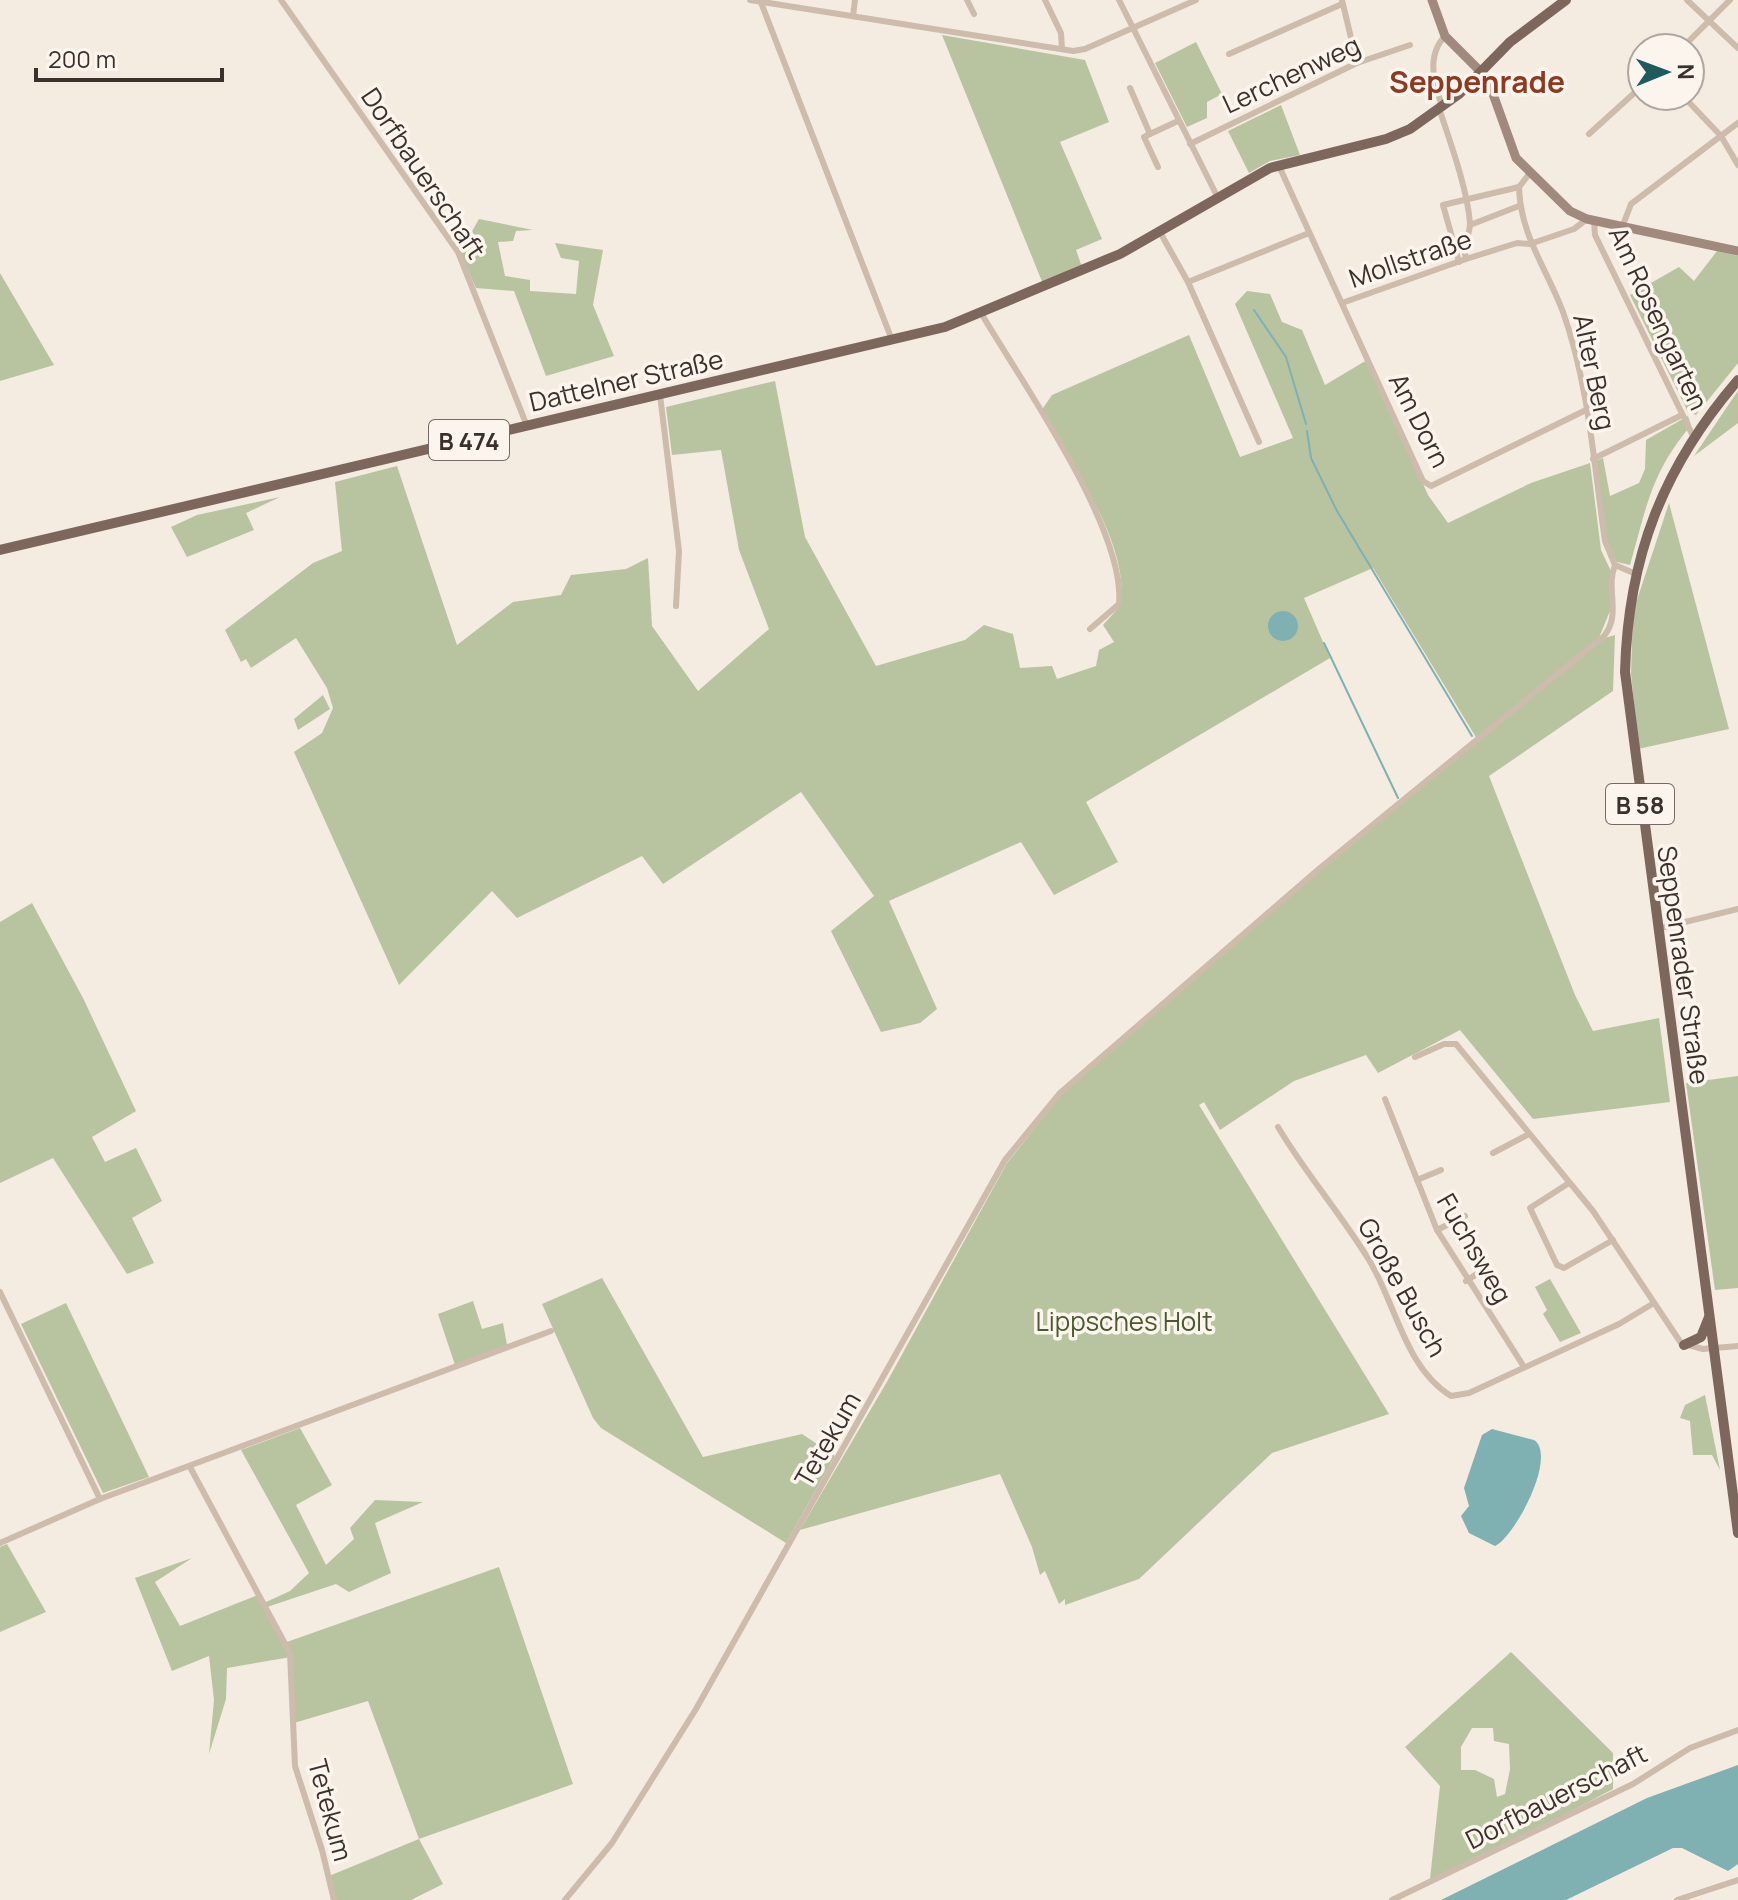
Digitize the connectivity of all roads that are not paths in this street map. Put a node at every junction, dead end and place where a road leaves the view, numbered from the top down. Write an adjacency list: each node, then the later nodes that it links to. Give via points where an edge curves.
1 (281, 0): 60 (street, Dorfbauerschaft, via 458,252)
2 (750, 0): 12 (street)
3 (855, 0): 15 (street)
4 (967, 0): 14 (street)
5 (1045, 0): 22 (street, via 1061,33)
6 (1119, 0): 17 (street)
7 (1196, 0): 17 (street)
8 (1432, 0): 19 (street)
9 (1566, 0): 25 (main road, B 474)
10 (1687, 0): 16 (street)
11 (1730, 0): 16 (street)
12 (761, 1): 15 (street); 55 (street)
13 (1342, 2): 23 (street); 24 (street)
14 (974, 14)
15 (853, 16): 22 (street)
16 (1710, 20): 18 (street); 21 (street)
17 (1133, 29): 22 (street, via 1085,49); 30 (street)
18 (1698, 32)
19 (1445, 36): 25 (street); 28 (street, via 1437,46 1432,74)
20 (1410, 45): 24 (street, Lerchenweg)
21 (1738, 48)
22 (1062, 49)
23 (1229, 54)
24 (1357, 63): 35 (street, Lerchenweg)
25 (1480, 71): 28 (main road, Dattelner Straße / B 474); 39 (street, via 1516,158)
26 (1130, 88): 32 (street)
27 (1626, 100): 33 (street)
28 (1441, 107): 36 (main road, Dattelner Straße / B 474, via 1399,135); 42 (street)
29 (1698, 112): 34 (street)
30 (1178, 121): 32 (street); 35 (street)
31 (1738, 123): 34 (street)
32 (1150, 134): 38 (street, via 1144,137)
33 (1589, 134)
34 (1721, 136): 37 (street); 46 (street, via 1631,204)
35 (1190, 144): 41 (street)
36 (1279, 165): 41 (main road, Dattelner Straße / B 474); 47 (street, Mollstraße)
37 (1738, 165)
38 (1158, 167)
39 (1530, 173): 40 (street); 44 (street, via 1570,211)
40 (1519, 187): 42 (street); 43 (street, Alter Berg)
41 (1218, 198): 48 (main road, Dattelner Straße / B 474)
42 (1463, 198): 45 (street); 51 (street, via 1442,207)
43 (1519, 206): 45 (street); 49 (street, Alter Berg)
44 (1591, 219): 46 (street); 49 (street, Mollstraße); 59 (street, Am Rosengarten)
45 (1470, 225): 51 (street)
46 (1623, 225): 50 (street)
47 (1309, 233): 52 (street); 53 (street, Mollstraße)
48 (1161, 234): 52 (street); 54 (main road, Dattelner Straße / B 474)
49 (1530, 244): 51 (street, Mollstraße); 58 (street, Alter Berg, via 1563,312)
50 (1738, 251)
51 (1462, 260): 53 (street, Mollstraße)
52 (1188, 282): 62 (street)
53 (1342, 303): 58 (street, Am Dorn, via 1428,485)
54 (981, 313): 55 (main road, Dattelner Straße / B 474); 68 (street, via 1093,505 1112,550 1120,574 1119,604)
55 (892, 340): 57 (main road, Dattelner Straße / B 474)
56 (1738, 380): 61 (main road, Seppenrader Straße / B 58)
57 (660, 395): 60 (main road, Dattelner Straße / B 474); 67 (street, via 679,551)
58 (1586, 410): 63 (street, Alter Berg)
59 (1682, 415): 61 (street, Am Rosengarten); 63 (street)
60 (527, 426): 64 (main road, Dattelner Straße / B 474)
61 (1691, 434): 66 (main road, Seppenrader Straße / B 58)
62 (1259, 442)
63 (1593, 459): 65 (street, Alter Berg, via 1605,541)
64 (0, 550)
65 (1615, 565): 66 (street); 99 (street, Tetekum, via 1610,579 1613,621 1604,636 1320,868 1060,1093 1005,1160 696,1709 612,1843)
66 (1636, 574): 70 (main road, Seppenrader Straße / B 58, via 1625,672)
67 (676, 606)
68 (1090, 629)
69 (1738, 909): 70 (street)
70 (1657, 929): 86 (main road, Seppenrader Straße / B 58)
71 (1415, 1057): 74 (street, via 1456,1044)
72 (1385, 1099): 77 (street, Fuchsweg)
73 (1278, 1127): 91 (street, Große Busch, via 1372,1264 1420,1366 1437,1387 1451,1396 1469,1393)
74 (1529, 1134): 75 (street); 78 (street)
75 (1493, 1153)
76 (1441, 1170): 77 (street)
77 (1417, 1180): 80 (street, Fuchsweg)
78 (1569, 1183): 81 (street); 81 (street, via 1530,1208 1557,1265 1564,1268)
79 (1465, 1216): 80 (street)
80 (1437, 1230): 83 (street, Fuchsweg)
81 (1613, 1240): 85 (street)
82 (1485, 1259): 83 (street, via 1489,1266)
83 (1466, 1281): 91 (street, Fuchsweg)
84 (0, 1292): 93 (street)
85 (1654, 1303): 88 (street); 91 (street, Große Busch)
86 (1710, 1315): 88 (main road, via 1701,1337); 90 (main road, Seppenrader Straße / B 58)
87 (551, 1331): 92 (street)
88 (1684, 1345): 90 (street)
89 (1738, 1346): 90 (street)
90 (1714, 1349): 94 (main road, Seppenrader Straße / B 58)
91 (1524, 1367)
92 (190, 1467): 93 (street); 98 (street, Tetekum, via 290,1653 295,1766)
93 (100, 1499): 95 (street)
94 (1738, 1533)
95 (0, 1543)
96 (1738, 1730): 100 (street, Dorfbauerschaft, via 1690,1748 1633,1784)
97 (1738, 1880): 101 (street)
98 (334, 1900)
99 (565, 1900)
100 (1392, 1900)
101 (1677, 1900)

